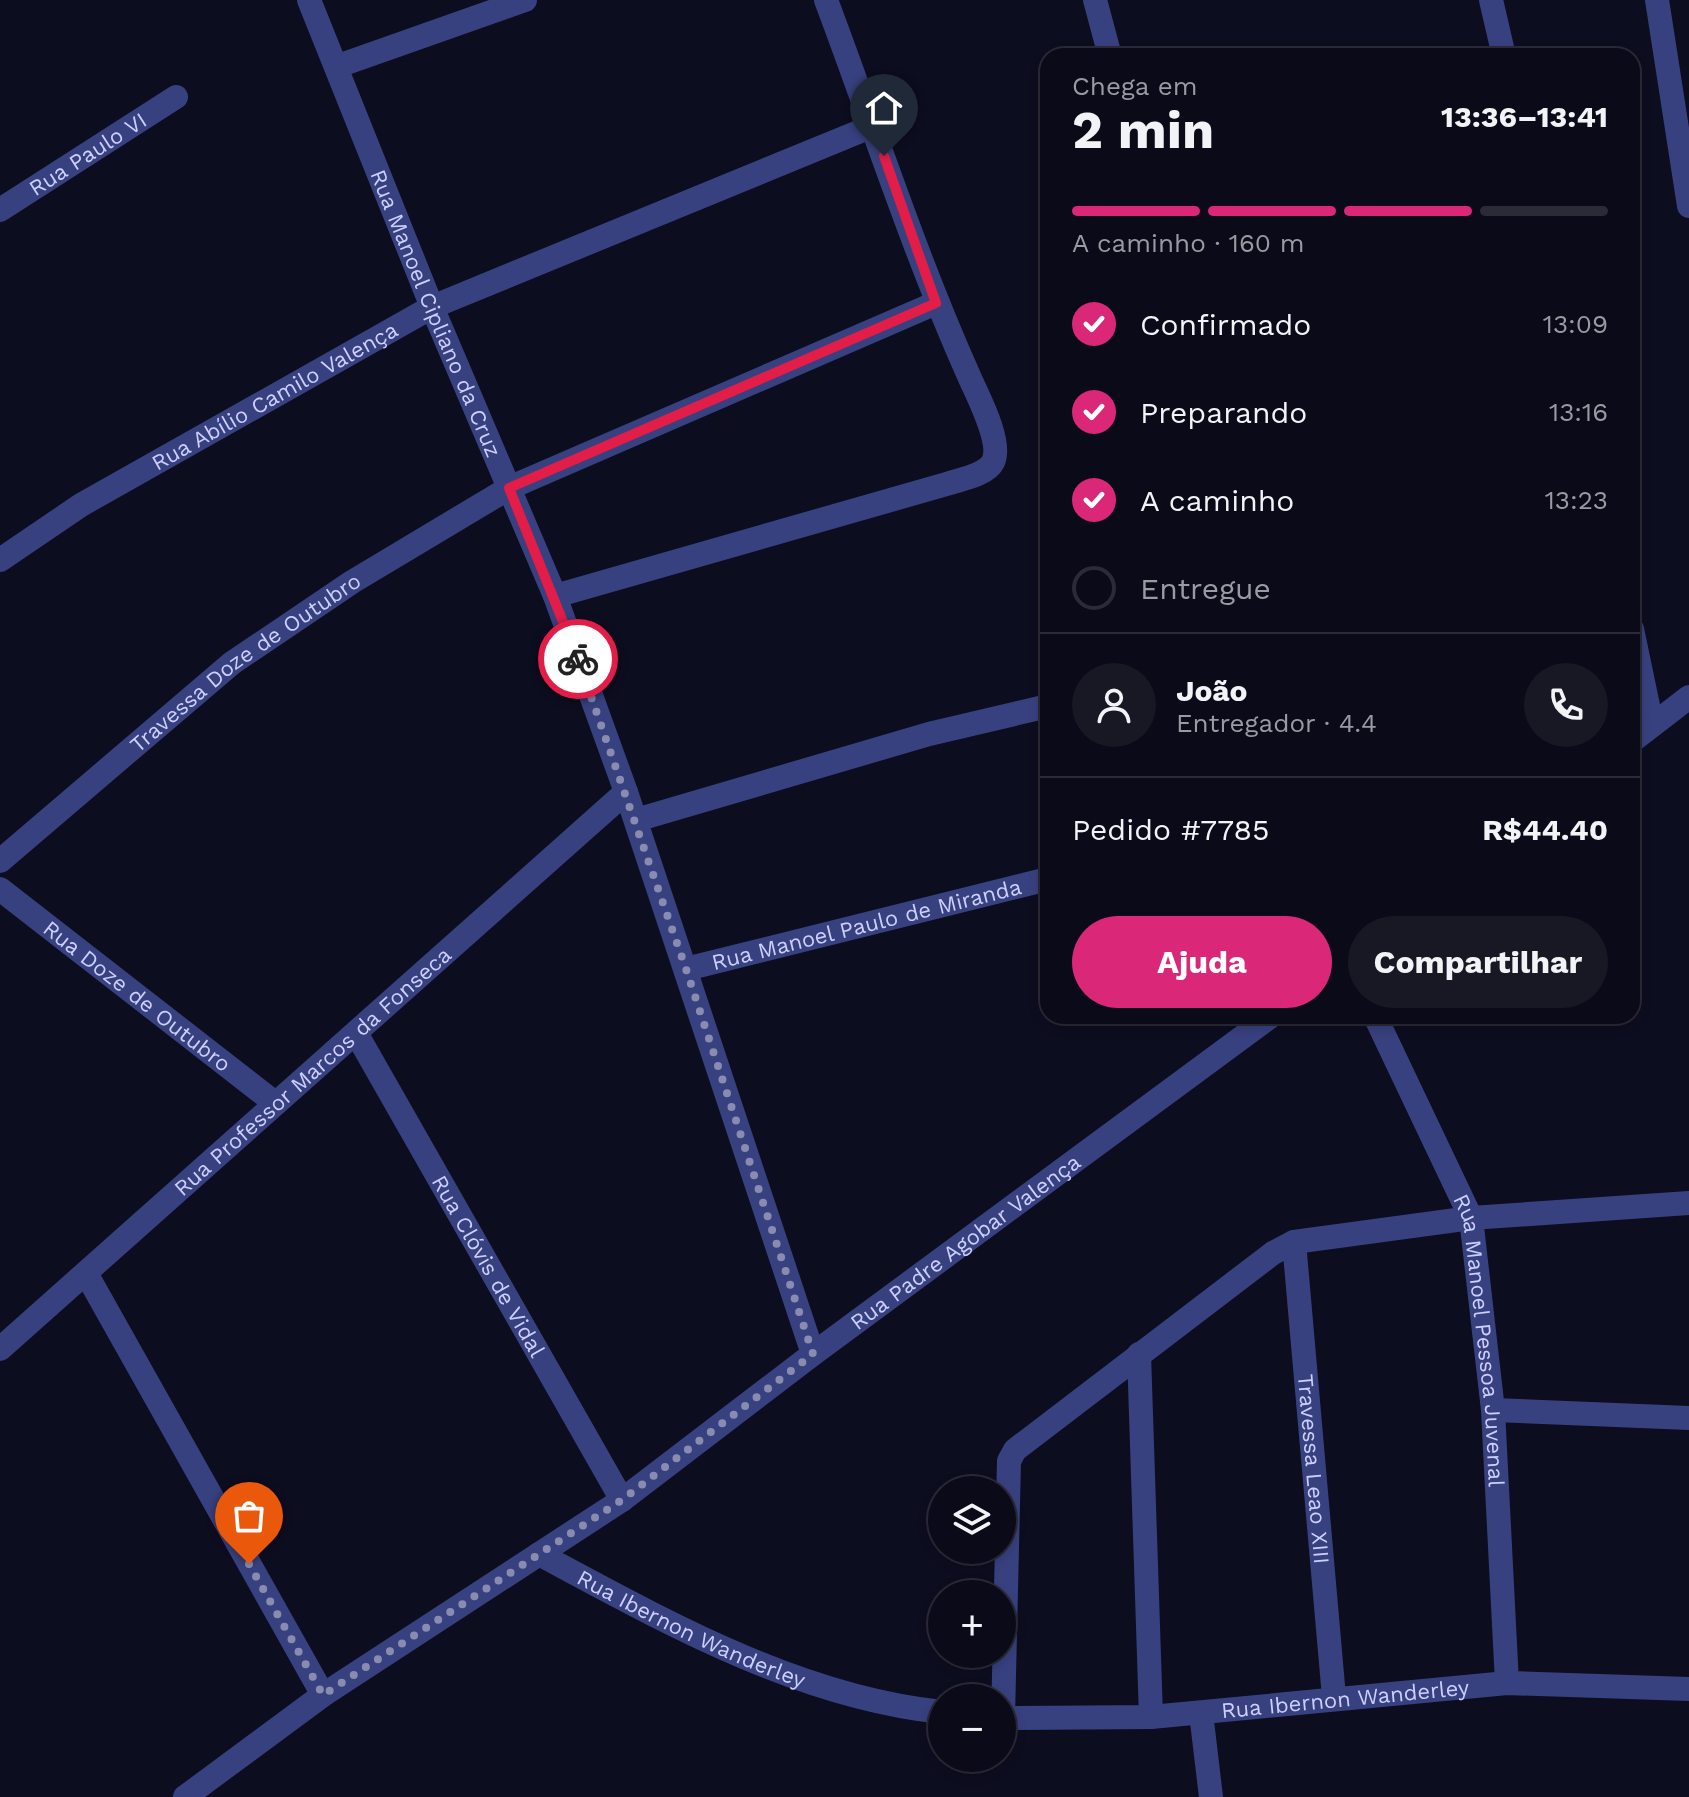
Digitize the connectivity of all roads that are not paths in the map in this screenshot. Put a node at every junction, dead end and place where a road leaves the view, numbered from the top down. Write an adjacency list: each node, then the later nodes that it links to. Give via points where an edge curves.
1 (309, 0): 9 (street, Rua Manoel Cipliano da Cruz)
2 (525, 0): 9 (street)
3 (826, 0): 11 (street)
4 (1095, 0): 7 (street)
5 (1657, 0): 12 (street)
6 (1495, 1): 8 (street)
7 (1108, 48)
8 (1503, 48)
9 (338, 66): 15 (street, Rua Manoel Cipliano da Cruz)
10 (176, 97): 13 (street, Rua Paulo VI)
11 (873, 126): 14 (street); 15 (street, Rua Abílio Camilo Valença)
12 (1689, 206)
13 (0, 210)
14 (936, 303): 16 (street); 18 (street, via 995,445 992,462 982,472)
15 (432, 307): 16 (street, Rua Manoel Cipliano da Cruz); 17 (street, Rua Abílio Camilo Valença, via 81,505)
16 (509, 488): 18 (street, Rua Manoel Cipliano da Cruz); 26 (street, Travessa Doze de Outubro, via 352,582 232,663)
17 (0, 560)
18 (555, 596): 24 (street, Rua Manoel Cipliano da Cruz)
19 (1640, 667): 22 (street)
20 (1689, 697): 22 (street)
21 (1040, 708): 25 (street, via 929,734)
22 (1652, 725): 23 (street)
23 (1640, 735)
24 (626, 792): 25 (street, Rua Manoel Cipliano da Cruz); 32 (street, Rua Professor Marcos da Fonseca)
25 (636, 820): 29 (street, Rua Manoel Cipliano da Cruz)
26 (0, 861)
27 (1040, 881): 29 (street, Rua Manoel Paulo de Miranda)
28 (0, 889): 33 (street, Rua Doze de Outubro)
29 (686, 969): 39 (street, Rua Manoel Cipliano da Cruz)
30 (1260, 1024): 39 (street, Rua Padre Agobar Valença)
31 (1379, 1024): 35 (street, Rua Manoel Pessoa Juvenal)
32 (356, 1033): 33 (street, Rua Professor Marcos da Fonseca); 43 (street, Rua Clóvis de Vidal)
33 (275, 1103): 37 (street, Rua Professor Marcos da Fonseca)
34 (1689, 1203): 35 (street)
35 (1471, 1218): 36 (street); 41 (street, Rua Manoel Pessoa Juvenal)
36 (1294, 1242): 40 (street); 49 (street, Travessa Leao XIII)
37 (87, 1275): 38 (street, Rua Professor Marcos da Fonseca); 48 (street)
38 (0, 1349)
39 (813, 1354): 43 (street, Rua Padre Agobar Valença)
40 (1139, 1354): 46 (street, via 1011,1456); 52 (street)
41 (1493, 1410): 42 (street); 45 (street, Rua Manoel Pessoa Juvenal)
42 (1689, 1418)
43 (622, 1500): 44 (street, Rua Padre Agobar Valença)
44 (539, 1554): 48 (street, Rua Padre Agobar Valença); 50 (street, Rua Ibernon Wanderley, via 654,1616 751,1659 831,1688)
45 (1507, 1683): 47 (street, Rua Ibernon Wanderley); 49 (street, Rua Ibernon Wanderley)
46 (1004, 1684)
47 (1689, 1689)
48 (323, 1695): 54 (street, Rua Padre Agobar Valença)
49 (1334, 1697): 51 (street, Rua Ibernon Wanderley)
50 (928, 1711)
51 (1201, 1713): 52 (street, Rua Ibernon Wanderley); 55 (street)
52 (1151, 1717): 53 (street, Rua Ibernon Wanderley)
53 (1016, 1718)
54 (185, 1797)
55 (1211, 1797)

